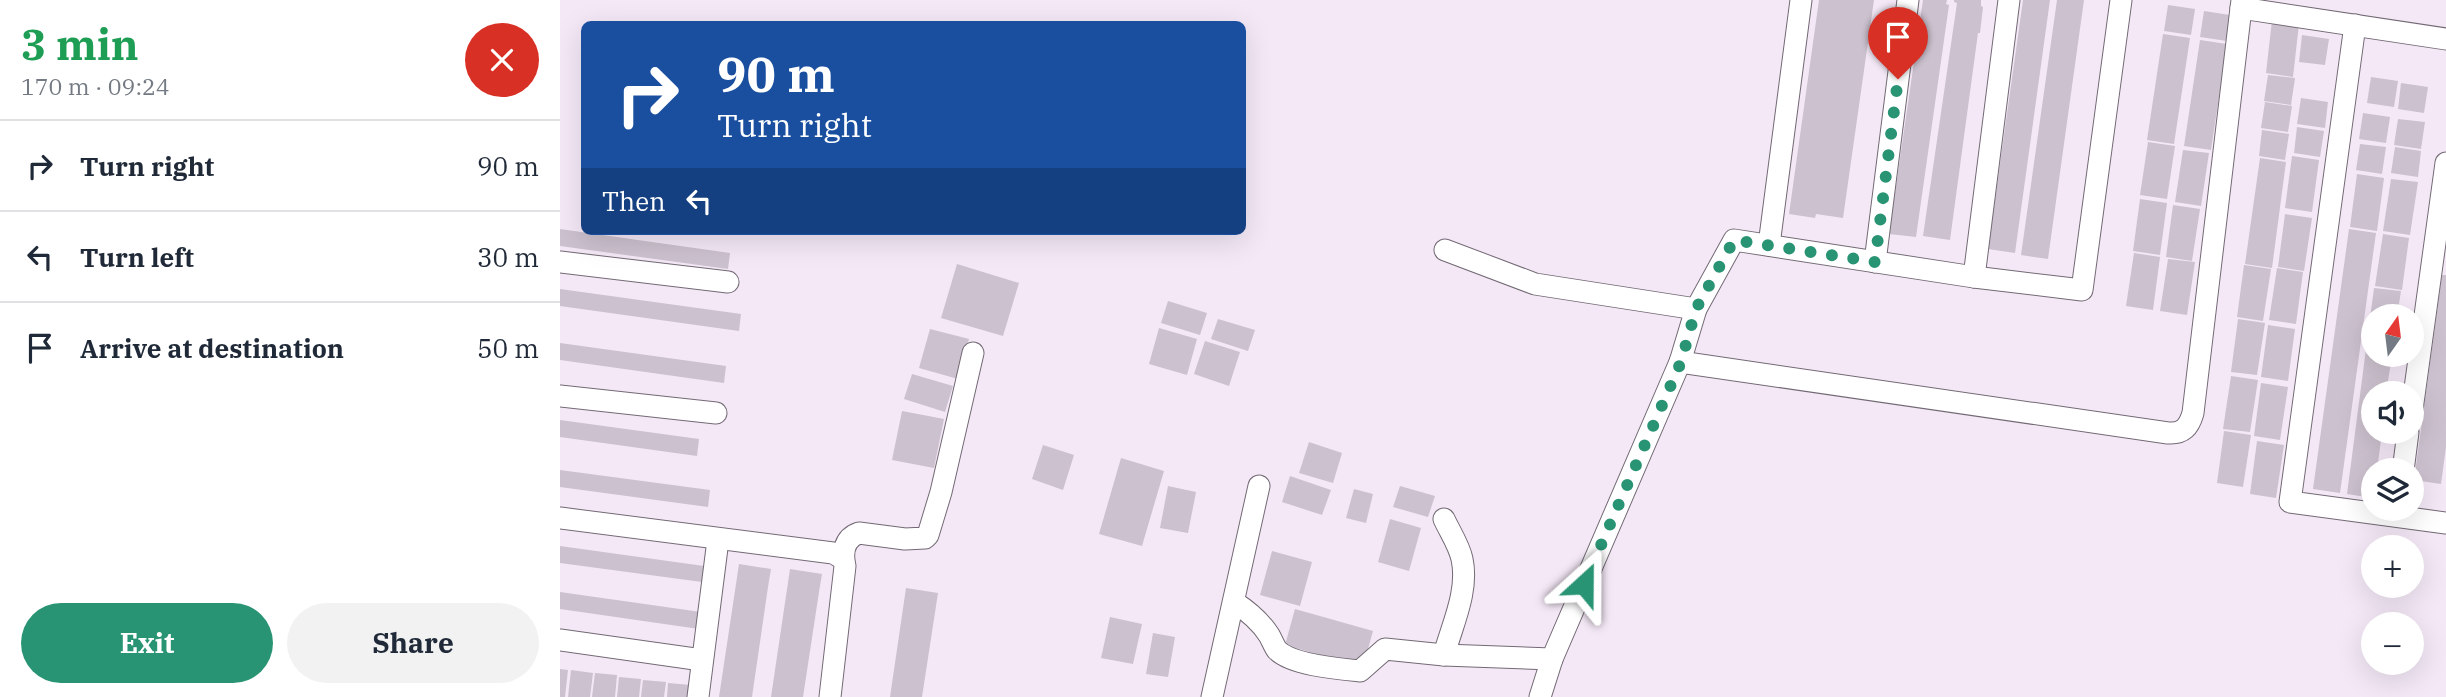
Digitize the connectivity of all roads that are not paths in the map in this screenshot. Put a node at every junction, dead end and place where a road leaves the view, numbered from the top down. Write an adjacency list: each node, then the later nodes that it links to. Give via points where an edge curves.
1 (1801, 0): 9 (street)
2 (1908, 0): 12 (street)
3 (2009, 0): 13 (street)
4 (2121, 0): 13 (street, via 2082,290)
5 (2242, 4): 6 (street); 17 (street, via 2193,413 2184,430 2168,433)
6 (2356, 25): 7 (street); 22 (street, via 2290,502)
7 (2446, 39)
8 (2446, 163): 18 (street)
9 (1769, 245): 12 (street); 15 (street, via 1734,240)
10 (1445, 250): 15 (street, via 1535,284)
11 (560, 262): 14 (street)
12 (1875, 262): 13 (street)
13 (1974, 277)
14 (728, 282)
15 (1696, 309): 17 (street)
16 (973, 353): 28 (street, via 928,535 905,539 854,534)
17 (1681, 362): 32 (street)
18 (2416, 381)
19 (560, 396): 20 (street)
20 (716, 413)
21 (1259, 486): 29 (street)
22 (2361, 509)
23 (560, 518): 27 (street)
24 (1444, 519): 31 (street, via 1464,574)
25 (2424, 519): 26 (street)
26 (2446, 523)
27 (718, 540): 28 (street, via 833,553); 33 (street)
28 (842, 558): 35 (street, via 845,566)
29 (1234, 602): 31 (street, via 1251,613 1277,650 1321,667 1360,671 1385,649); 36 (street)
30 (560, 640): 33 (street)
31 (1444, 655): 32 (street)
32 (1552, 659): 37 (street)
33 (702, 660): 34 (street)
34 (698, 697)
35 (830, 697)
36 (1212, 697)
37 (1540, 697)

